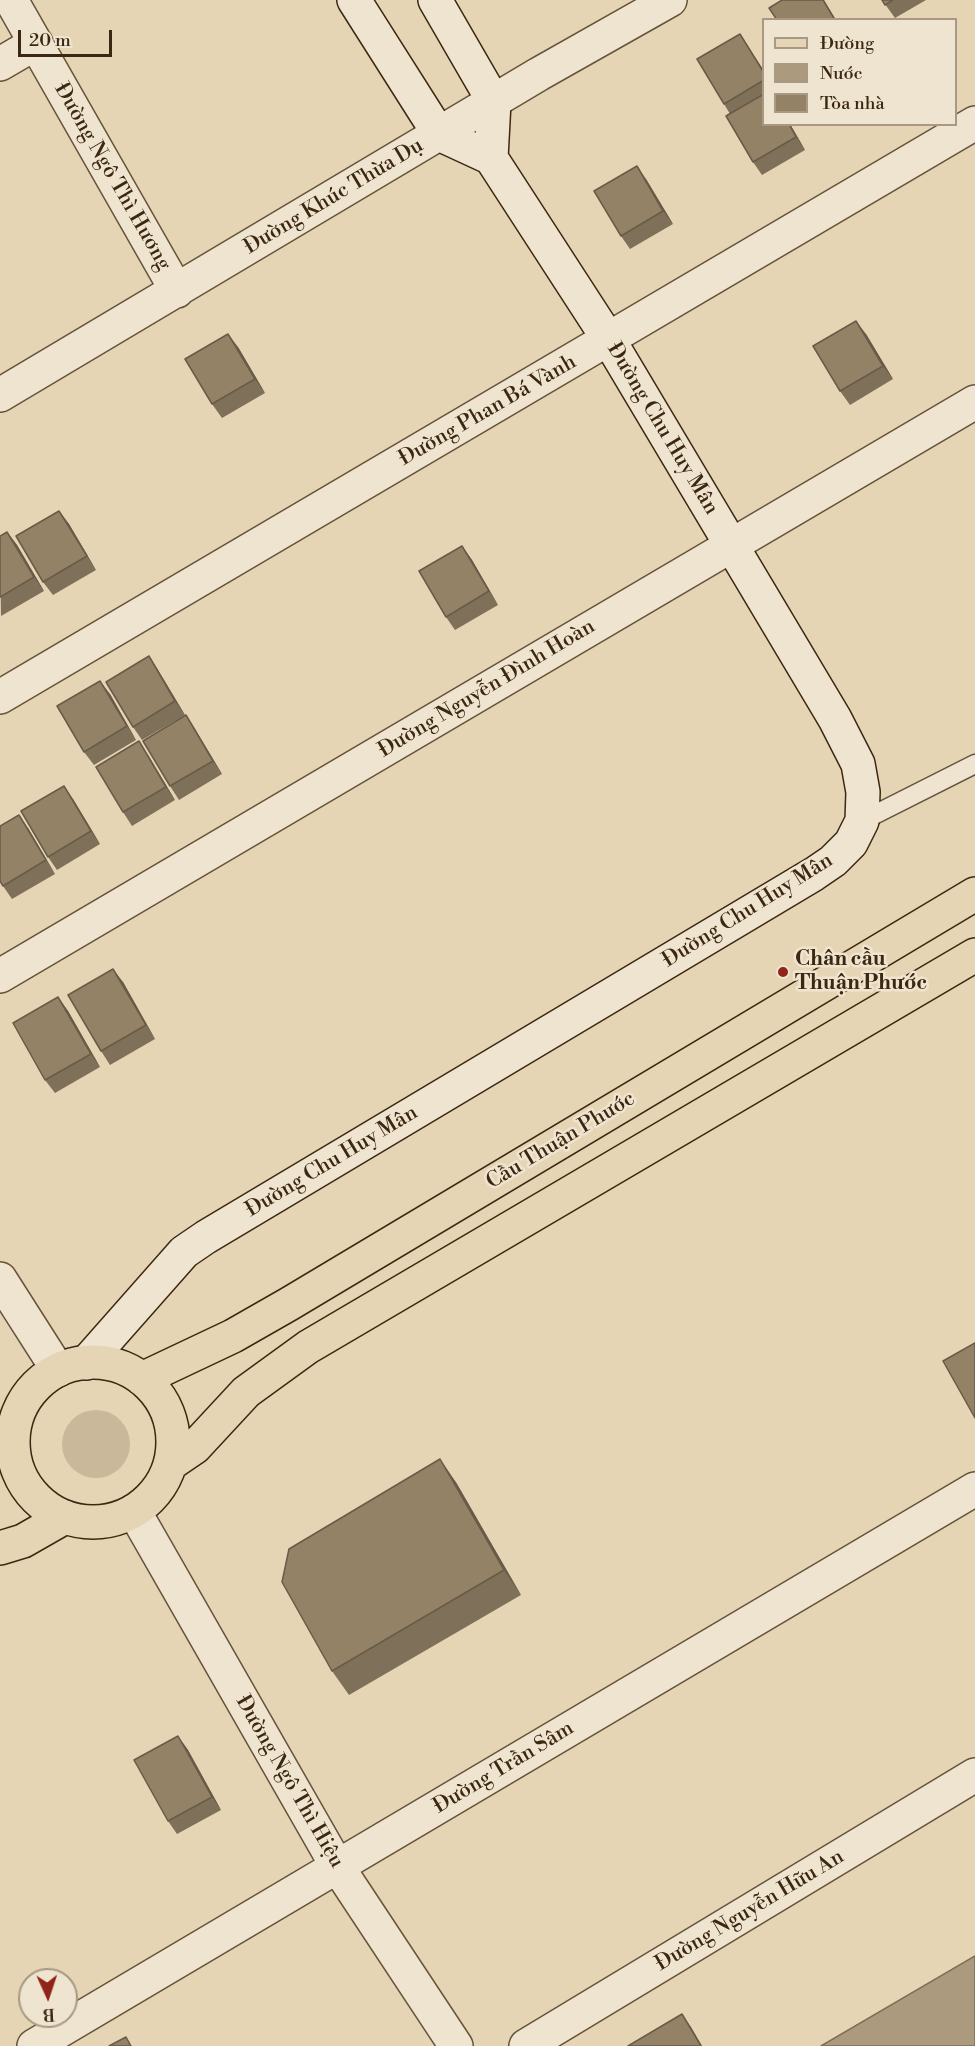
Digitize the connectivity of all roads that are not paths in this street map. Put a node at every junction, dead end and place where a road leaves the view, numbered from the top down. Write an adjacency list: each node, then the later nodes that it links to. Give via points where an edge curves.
1 (11, 0): 5 (street, Đường Ngô Thì Hương)
2 (354, 0): 9 (street)
3 (435, 0): 7 (street)
4 (670, 0): 7 (street, Đường Khúc Thừa Dụ)
5 (36, 43): 6 (street); 11 (street, Đường Ngô Thì Hương)
6 (0, 64)
7 (494, 102): 9 (street, Đường Khúc Thừa Dụ); 10 (street)
8 (975, 123): 12 (street, Đường Phan Bá Vành)
9 (439, 134): 10 (street); 11 (street, Đường Khúc Thừa Dụ)
10 (491, 158): 12 (street, Đường Chu Huy Mân)
11 (177, 291): 13 (street, Đường Khúc Thừa Dụ)
12 (609, 340): 15 (street, Đường Chu Huy Mân); 16 (street, Đường Phan Bá Vành)
13 (0, 395)
14 (975, 402): 15 (street, Đường Nguyễn Đình Hoàn)
15 (730, 546): 18 (street, Đường Chu Huy Mân, via 858,764 863,792); 21 (street, Đường Nguyễn Đình Hoàn)
16 (0, 697)
17 (975, 764): 18 (lane)
18 (862, 821): 23 (street, Đường Chu Huy Mân, via 851,843 814,874 184,1252)
19 (975, 894): 24 (main road, Cầu Thuận Phước, via 289,1304 233,1336)
20 (975, 955): 26 (main road, via 308,1347 246,1392 195,1447)
21 (0, 976)
22 (0, 1279): 23 (street)
23 (72, 1366): 24 (main road, via 106,1364); 25 (main road, via 43,1380 30,1392)
24 (142, 1379): 26 (main road, via 158,1396 169,1418 173,1441)
25 (7, 1432): 29 (main road, via 28,1490)
26 (170, 1464): 28 (main road, via 150,1499)
27 (975, 1489): 32 (street, Đường Trần Sâm)
28 (134, 1511): 29 (main road, via 112,1520 88,1522); 32 (street, Đường Ngô Thì Hiệu)
29 (65, 1517): 30 (main road, via 23,1541)
30 (0, 1548)
31 (975, 1775): 35 (street, Đường Nguyễn Hữu An)
32 (337, 1866): 33 (street, Đường Trần Sâm); 34 (street, Đường Ngô Thì Hiệu)
33 (34, 2046)
34 (456, 2046)
35 (526, 2046)

